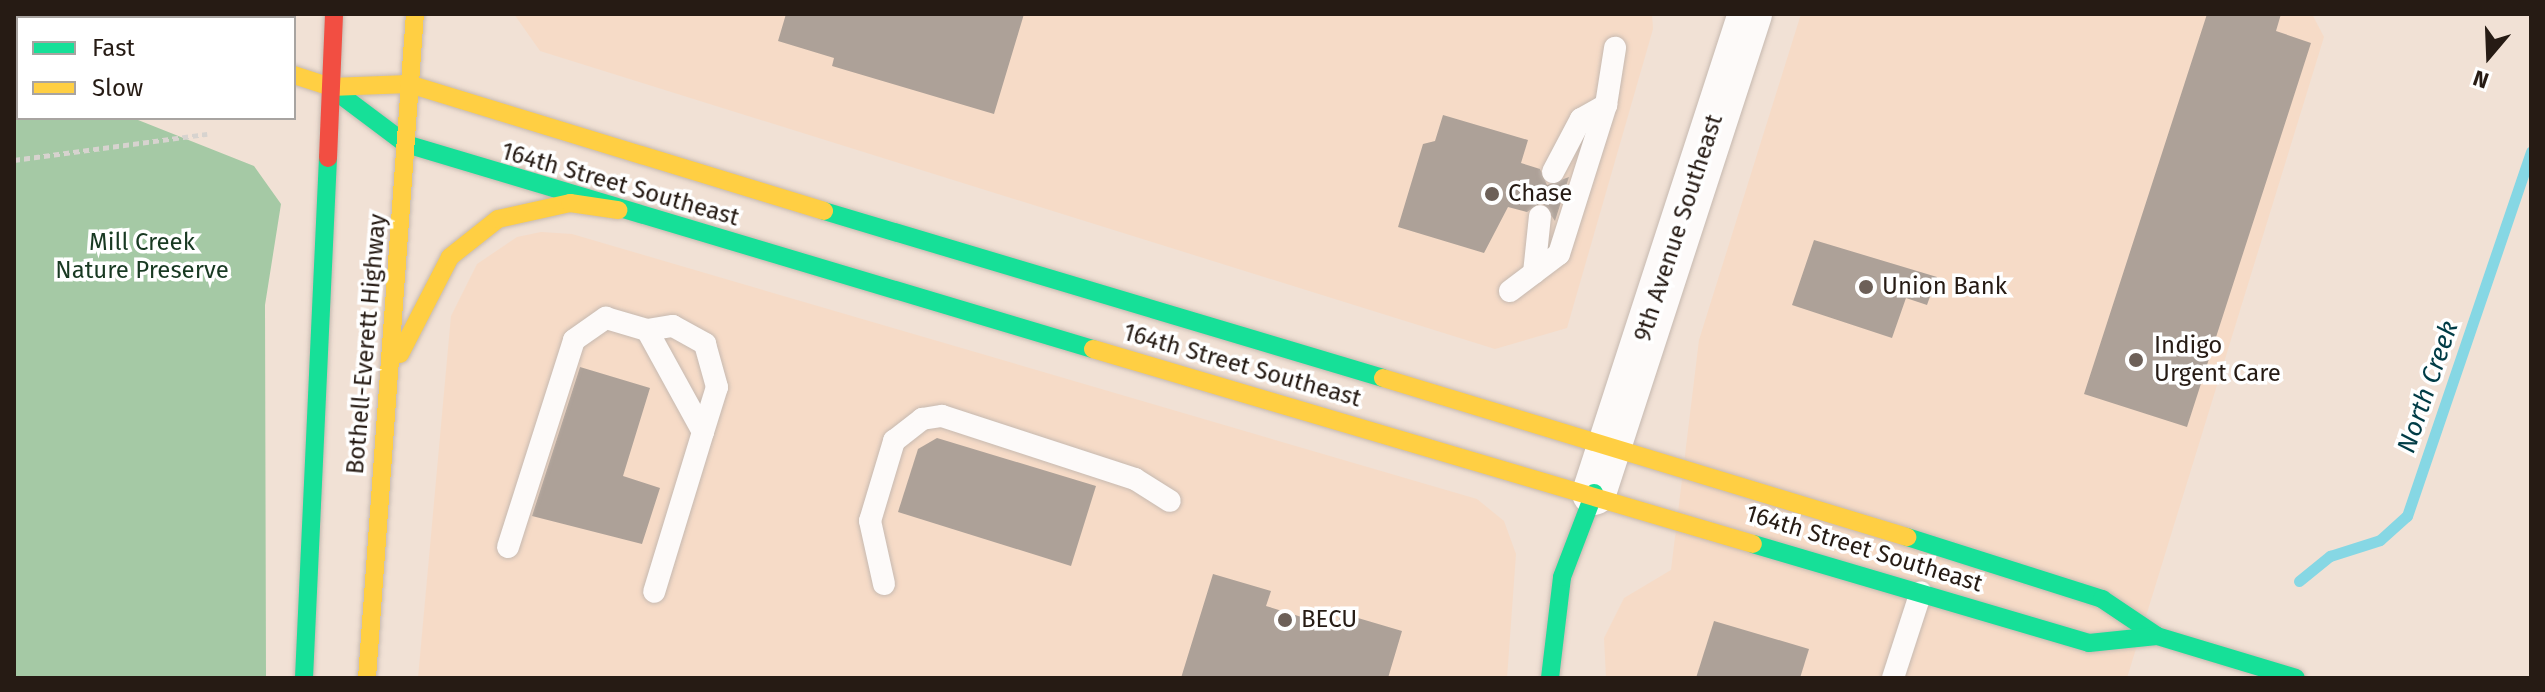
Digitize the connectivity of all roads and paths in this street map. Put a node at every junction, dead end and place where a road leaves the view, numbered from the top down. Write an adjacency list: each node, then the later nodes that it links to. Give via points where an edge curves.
1 (334, 14): 7 (main road, Bothell-Everett Highway)
2 (415, 14): 6 (main road, Bothell-Everett Highway)
3 (1750, 14): 20 (street, 9th Avenue Southeast)
4 (1615, 48): 8 (lane)
5 (296, 76): 7 (main road)
6 (409, 84): 7 (main road, 164th Street Southeast); 10 (main road, Bothell-Everett Highway); 20 (main road, 164th Street Southeast, via 1237,337)
7 (330, 87): 10 (main road, 164th Street Southeast); 28 (main road, Bothell-Everett Highway)
8 (1606, 105): 12 (lane, via 1581,119); 15 (lane, via 1559,254)
9 (207, 134): 11 (path)
10 (406, 144): 13 (main road, 164th Street Southeast); 18 (main road, Bothell-Everett Highway)
11 (14, 160)
12 (1553, 172)
13 (618, 210): 18 (main road, via 570,203 528,207 471,237 430,292); 21 (main road, 164th Street Southeast)
14 (1540, 216): 15 (lane)
15 (1534, 273): 16 (lane)
16 (1510, 291)
17 (647, 330): 19 (lane); 19 (lane, via 673,326 705,344 717,387); 23 (lane, via 606,318 574,340)
18 (388, 377): 29 (main road, Bothell-Everett Highway)
19 (703, 432): 25 (lane)
20 (1612, 442): 21 (street, 9th Avenue Southeast); 27 (main road, 164th Street Southeast, via 2102,599)
21 (1594, 493): 26 (main road, 164th Street Southeast); 30 (main road, via 1562,577)
22 (1170, 501): 24 (lane, via 1135,479 942,416 922,419 894,441 870,521)
23 (508, 547)
24 (884, 584)
25 (654, 592)
26 (1921, 592): 27 (main road, 164th Street Southeast, via 2089,643); 31 (lane)
27 (2157, 636): 32 (main road, 164th Street Southeast)
28 (304, 678)
29 (367, 678)
30 (1550, 678)
31 (1893, 678)
32 (2296, 678)

